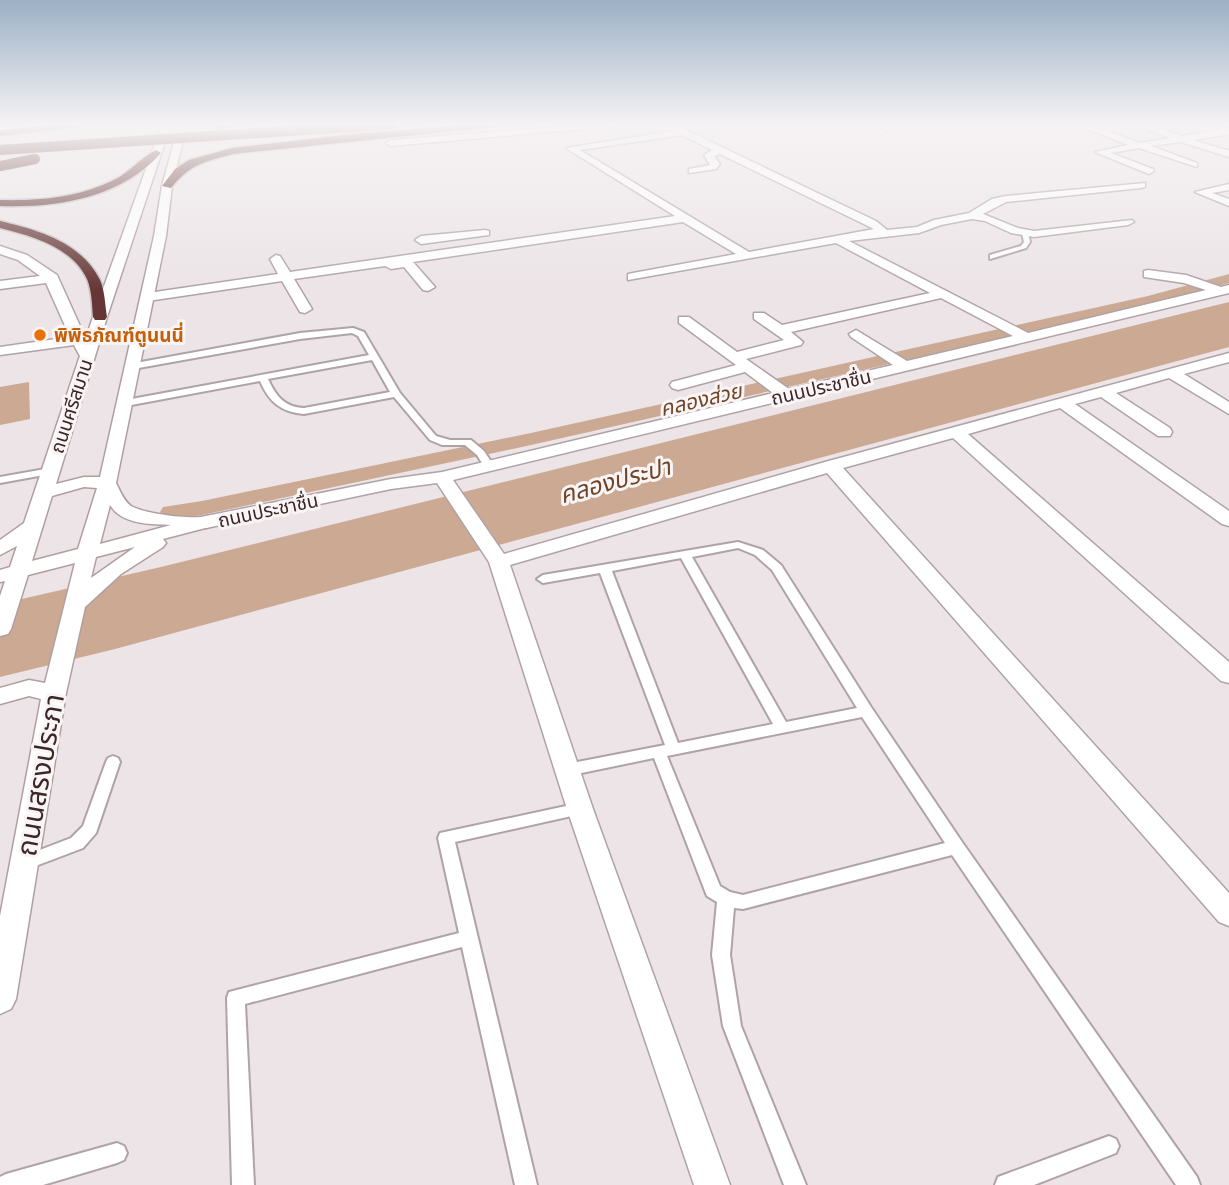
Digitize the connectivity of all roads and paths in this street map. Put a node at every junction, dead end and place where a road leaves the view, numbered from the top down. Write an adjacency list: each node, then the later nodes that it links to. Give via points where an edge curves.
1 (127, 179): 10 (highway, via 81,196 19,205)
2 (147, 179): 36 (street, ถนนศรีสมาน)
3 (169, 179): 8 (street)
4 (172, 179): 8 (highway)
5 (622, 179): 13 (street)
6 (780, 179): 17 (street, via 881,228)
7 (1141, 185): 12 (street, via 1006,198)
8 (167, 186): 33 (street)
9 (1229, 187): 11 (street, via 1200,192)
10 (0, 203)
11 (1229, 203)
12 (972, 216): 16 (street); 17 (street, via 919,230)
13 (686, 218): 20 (street); 22 (street)
14 (1128, 222): 16 (street)
15 (0, 224): 36 (highway, via 51,240 75,257 93,278)
16 (1025, 233): 23 (lane, via 1024,247)
17 (877, 234): 19 (street)
18 (421, 240): 20 (street, via 484,232)
19 (839, 240): 22 (street); 32 (street)
20 (503, 243): 28 (street)
21 (0, 250): 27 (street, via 36,265)
22 (747, 256): 26 (street)
23 (993, 257)
24 (276, 259): 28 (street)
25 (1148, 274): 31 (street)
26 (633, 277)
27 (52, 278): 29 (street); 41 (street)
28 (287, 279): 30 (street, via 407,263); 33 (street); 34 (street)
29 (0, 285)
30 (428, 287)
31 (1214, 287): 40 (street, ถนนประชาชื่น)
32 (943, 294): 38 (street); 40 (street)
33 (148, 297): 48 (street)
34 (305, 309)
35 (759, 316): 38 (street)
36 (100, 317): 43 (street, ถนนศรีสมาน)
37 (684, 320): 46 (street)
38 (780, 330): 46 (street, via 796,342)
39 (856, 334): 47 (street)
40 (1018, 334): 47 (street, ถนนประชาชื่น)
41 (78, 340): 42 (street); 43 (street)
42 (0, 351)
43 (87, 357): 62 (street, ถนนศรีสมาน)
44 (1229, 357): 49 (street)
45 (373, 358): 48 (lane, via 360,334 344,330); 50 (lane); 54 (lane)
46 (741, 362): 51 (street); 52 (street)
47 (898, 362): 52 (street, ถนนประชาชื่น)
48 (133, 366): 56 (street)
49 (1170, 372): 53 (street); 57 (street)
50 (263, 378): 54 (lane, via 270,395 290,411); 56 (lane)
51 (678, 385)
52 (777, 389): 60 (street, ถนนประชาชื่น)
53 (1102, 391): 55 (street); 59 (street)
54 (396, 394): 60 (lane, via 433,438 439,442 466,440)
55 (1062, 402): 58 (street); 67 (street)
56 (126, 403): 64 (street)
57 (1229, 409)
58 (956, 432): 61 (street); 79 (street)
59 (1164, 432)
60 (483, 456): 65 (street, ถนนประชาชื่น)
61 (831, 466): 73 (street); 91 (street)
62 (51, 471): 63 (lane); 66 (street, ถนนศรีสมาน)
63 (0, 480)
64 (107, 483): 66 (street, via 84,482); 68 (street, via 121,508 140,517); 71 (street)
65 (448, 484): 68 (street, ถนนประชาชื่น, via 391,484); 73 (street)
66 (44, 492): 69 (street, ถนนศรีสมาน)
67 (1229, 520)
68 (206, 522): 71 (street); 77 (street, via 165,538)
69 (33, 526): 70 (street); 75 (street, ถนนศรีสมาน)
70 (0, 549)
71 (88, 553): 75 (street); 77 (street, ถนนสรงประภา)
72 (685, 555): 74 (lane); 82 (lane, via 738,545 765,555); 83 (lane)
73 (495, 556): 86 (street)
74 (605, 569): 76 (lane); 84 (lane)
75 (10, 573): 78 (street, via 9,599)
76 (543, 579)
77 (91, 580): 80 (street, ถนนสรงประภา, via 75,606)
78 (0, 629)
79 (1229, 675)
80 (57, 680): 81 (street); 89 (street, ถนนสรงประภา)
81 (0, 696)
82 (866, 710): 83 (lane); 88 (lane)
83 (781, 725): 84 (lane)
84 (666, 749): 86 (lane); 90 (lane, via 713,891)
85 (113, 762): 89 (lane, via 90,829 77,843)
86 (567, 769): 87 (street)
87 (580, 810): 92 (lane, via 446,838); 99 (street)
88 (956, 847): 90 (lane, via 743,902); 102 (lane)
89 (24, 863): 93 (street, ถนนสรงประภา)
90 (726, 899): 100 (lane, via 721,955 732,1026)
91 (1229, 914)
92 (470, 937): 97 (lane, via 236,999); 98 (lane)
93 (0, 999)
94 (1109, 1146): 101 (lane)
95 (117, 1153): 96 (lane)
96 (6, 1185)
97 (243, 1185)
98 (526, 1185)
99 (712, 1185)
100 (795, 1185)
101 (1006, 1185)
102 (1189, 1185)

